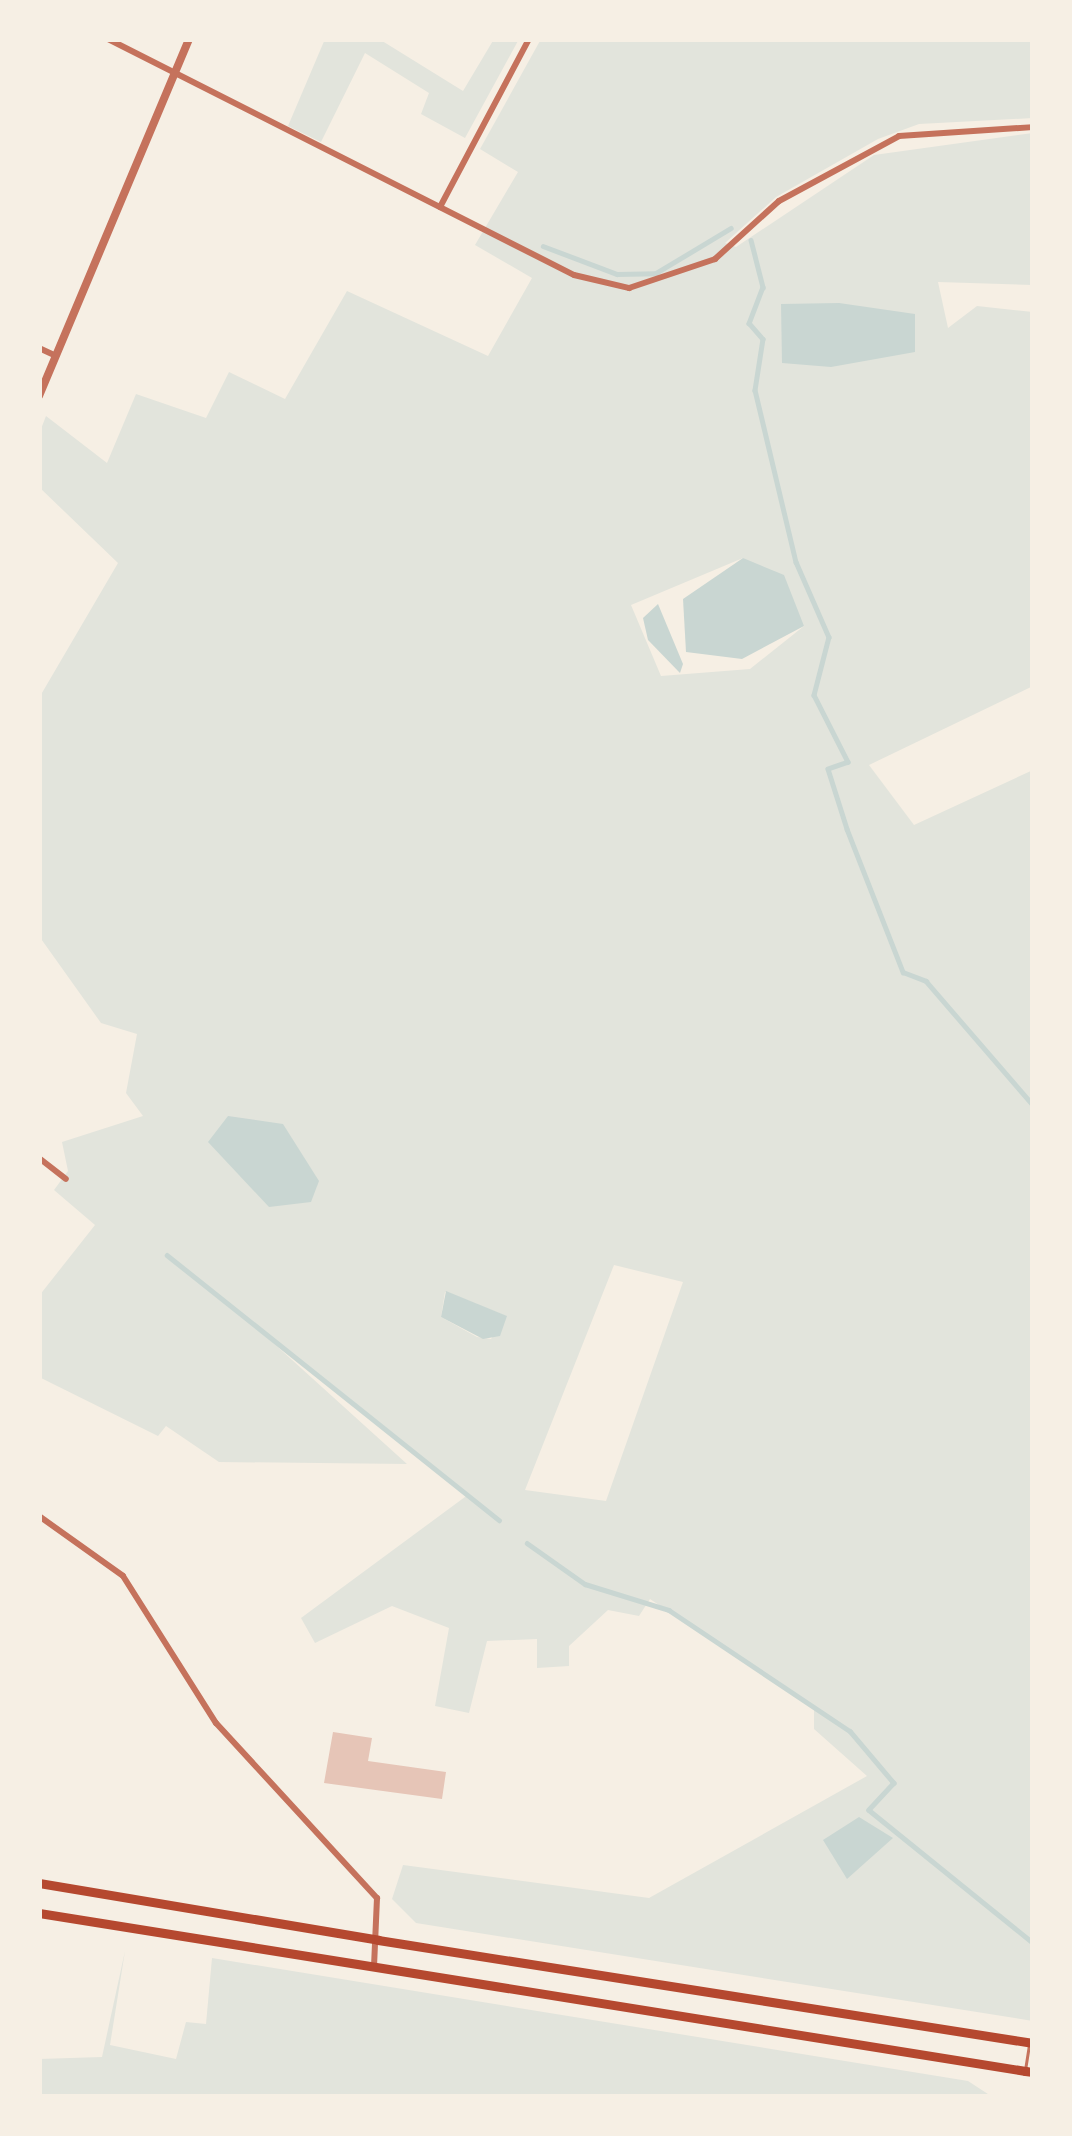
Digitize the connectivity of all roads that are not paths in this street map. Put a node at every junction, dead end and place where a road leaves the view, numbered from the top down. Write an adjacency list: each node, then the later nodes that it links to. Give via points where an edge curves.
1 (108, 39): 4 (street)
2 (189, 39): 4 (street)
3 (530, 39): 6 (street)
4 (172, 77): 6 (street); 8 (street)
5 (1033, 127): 6 (street, via 899,136 779,201 715,260 629,288 574,275)
6 (440, 207)
7 (39, 348): 8 (street)
8 (56, 356): 9 (street)
9 (39, 396)
10 (39, 1158): 11 (street)
11 (66, 1179)
12 (39, 1516): 15 (street, via 123,1576 216,1723 377,1898)
13 (39, 1883): 15 (main road)
14 (39, 1913): 16 (main road)
15 (378, 1940): 16 (street); 17 (main road)
16 (374, 1968): 18 (main road)
17 (1031, 2042): 18 (lane)
18 (1029, 2072)

